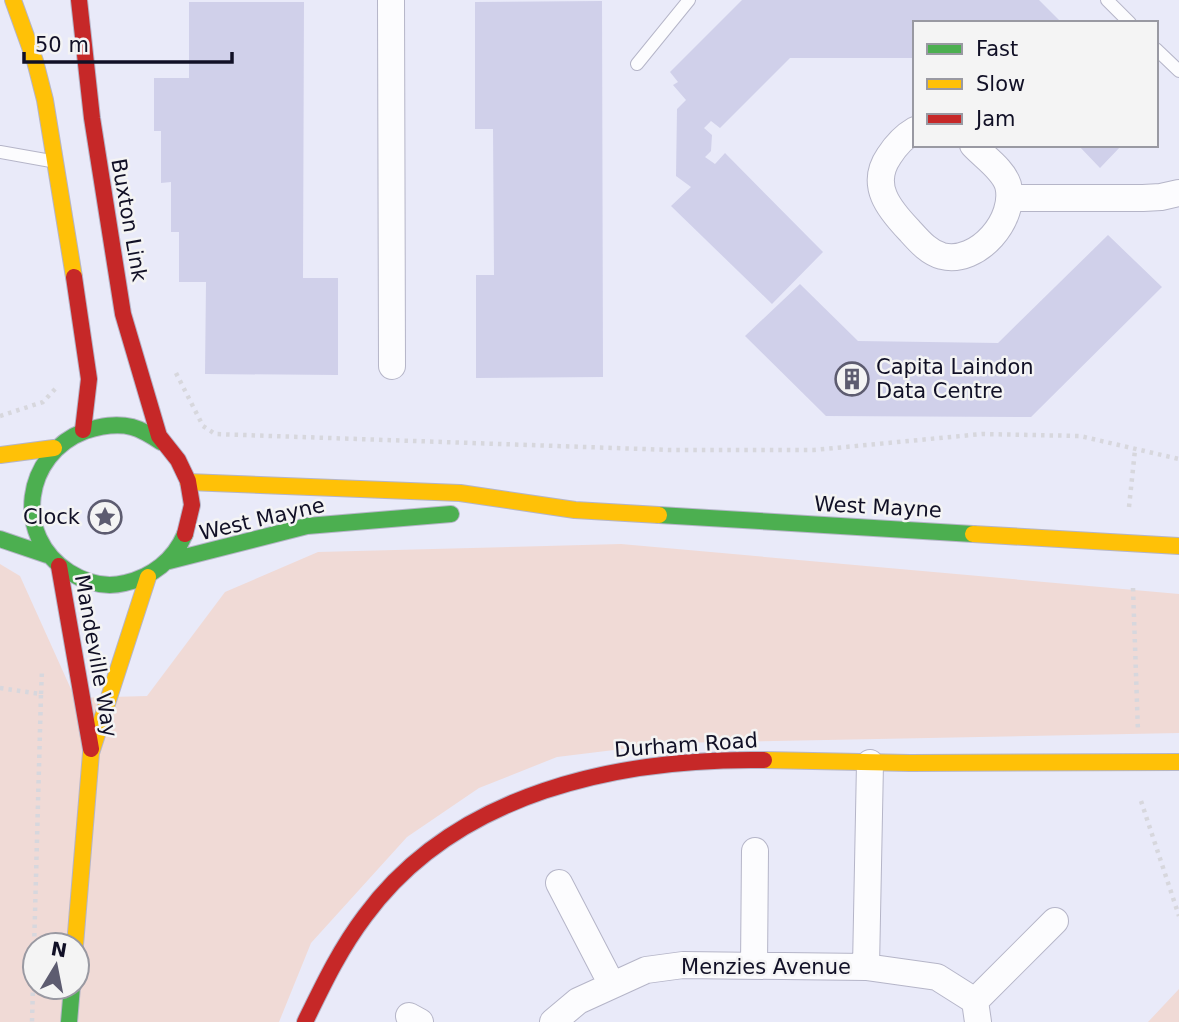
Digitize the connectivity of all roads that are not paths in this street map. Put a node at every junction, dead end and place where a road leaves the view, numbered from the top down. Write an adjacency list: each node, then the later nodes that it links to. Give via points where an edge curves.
1 (13, 0): 13 (main road, via 35,61)
2 (79, 0): 18 (main road, Buxton Link, via 95,142 128,336)
3 (391, 0): 16 (street)
4 (689, 0): 8 (lane)
5 (1107, 0): 6 (lane)
6 (1128, 21)
7 (1158, 51): 9 (lane)
8 (637, 64)
9 (1179, 71)
10 (913, 131): 15 (street, via 886,160 880,184 896,217 922,245 945,257 973,252 1002,224)
11 (975, 147): 15 (street, via 999,170)
12 (0, 152): 13 (lane)
13 (54, 162): 17 (main road, via 87,358)
14 (1179, 193): 15 (street, via 1143,198)
15 (1010, 198)
16 (392, 366)
17 (83, 430): 18 (main road, via 110,424 137,429); 19 (main road)
18 (162, 442): 21 (main road, via 178,460)
19 (54, 448): 20 (main road); 27 (main road, via 32,488 30,512 36,534)
20 (0, 456)
21 (188, 482): 22 (main road, West Mayne, via 460,493); 28 (main road, via 190,524)
22 (575, 510): 23 (main road, West Mayne); 26 (main road, West Mayne)
23 (491, 513)
24 (464, 514): 28 (main road, West Mayne, via 307,526)
25 (0, 539): 27 (main road)
26 (1179, 546)
27 (53, 561): 29 (main road, via 79,579 102,585); 30 (main road, Mandeville Way)
28 (169, 561): 29 (main road)
29 (148, 577): 30 (main road, Mandeville Way)
30 (91, 753): 36 (main road, Mandeville Way)
31 (1179, 762): 32 (main road, Durham Road)
32 (870, 763): 38 (street, Menzies Avenue); 43 (main road, Durham Road, via 674,762 606,771 506,804 439,843 382,894 336,955)
33 (755, 851): 37 (street)
34 (559, 883): 39 (street)
35 (1055, 921): 41 (street)
36 (76, 931)
37 (754, 966): 38 (street, Menzies Avenue); 39 (street, Menzies Avenue, via 683,965 646,970)
38 (866, 967): 41 (street, Menzies Avenue, via 937,977)
39 (612, 985): 44 (street, Menzies Avenue, via 578,1001)
40 (71, 1001): 42 (main road)
41 (977, 1012)
42 (69, 1022)
43 (305, 1022)
44 (553, 1022)

